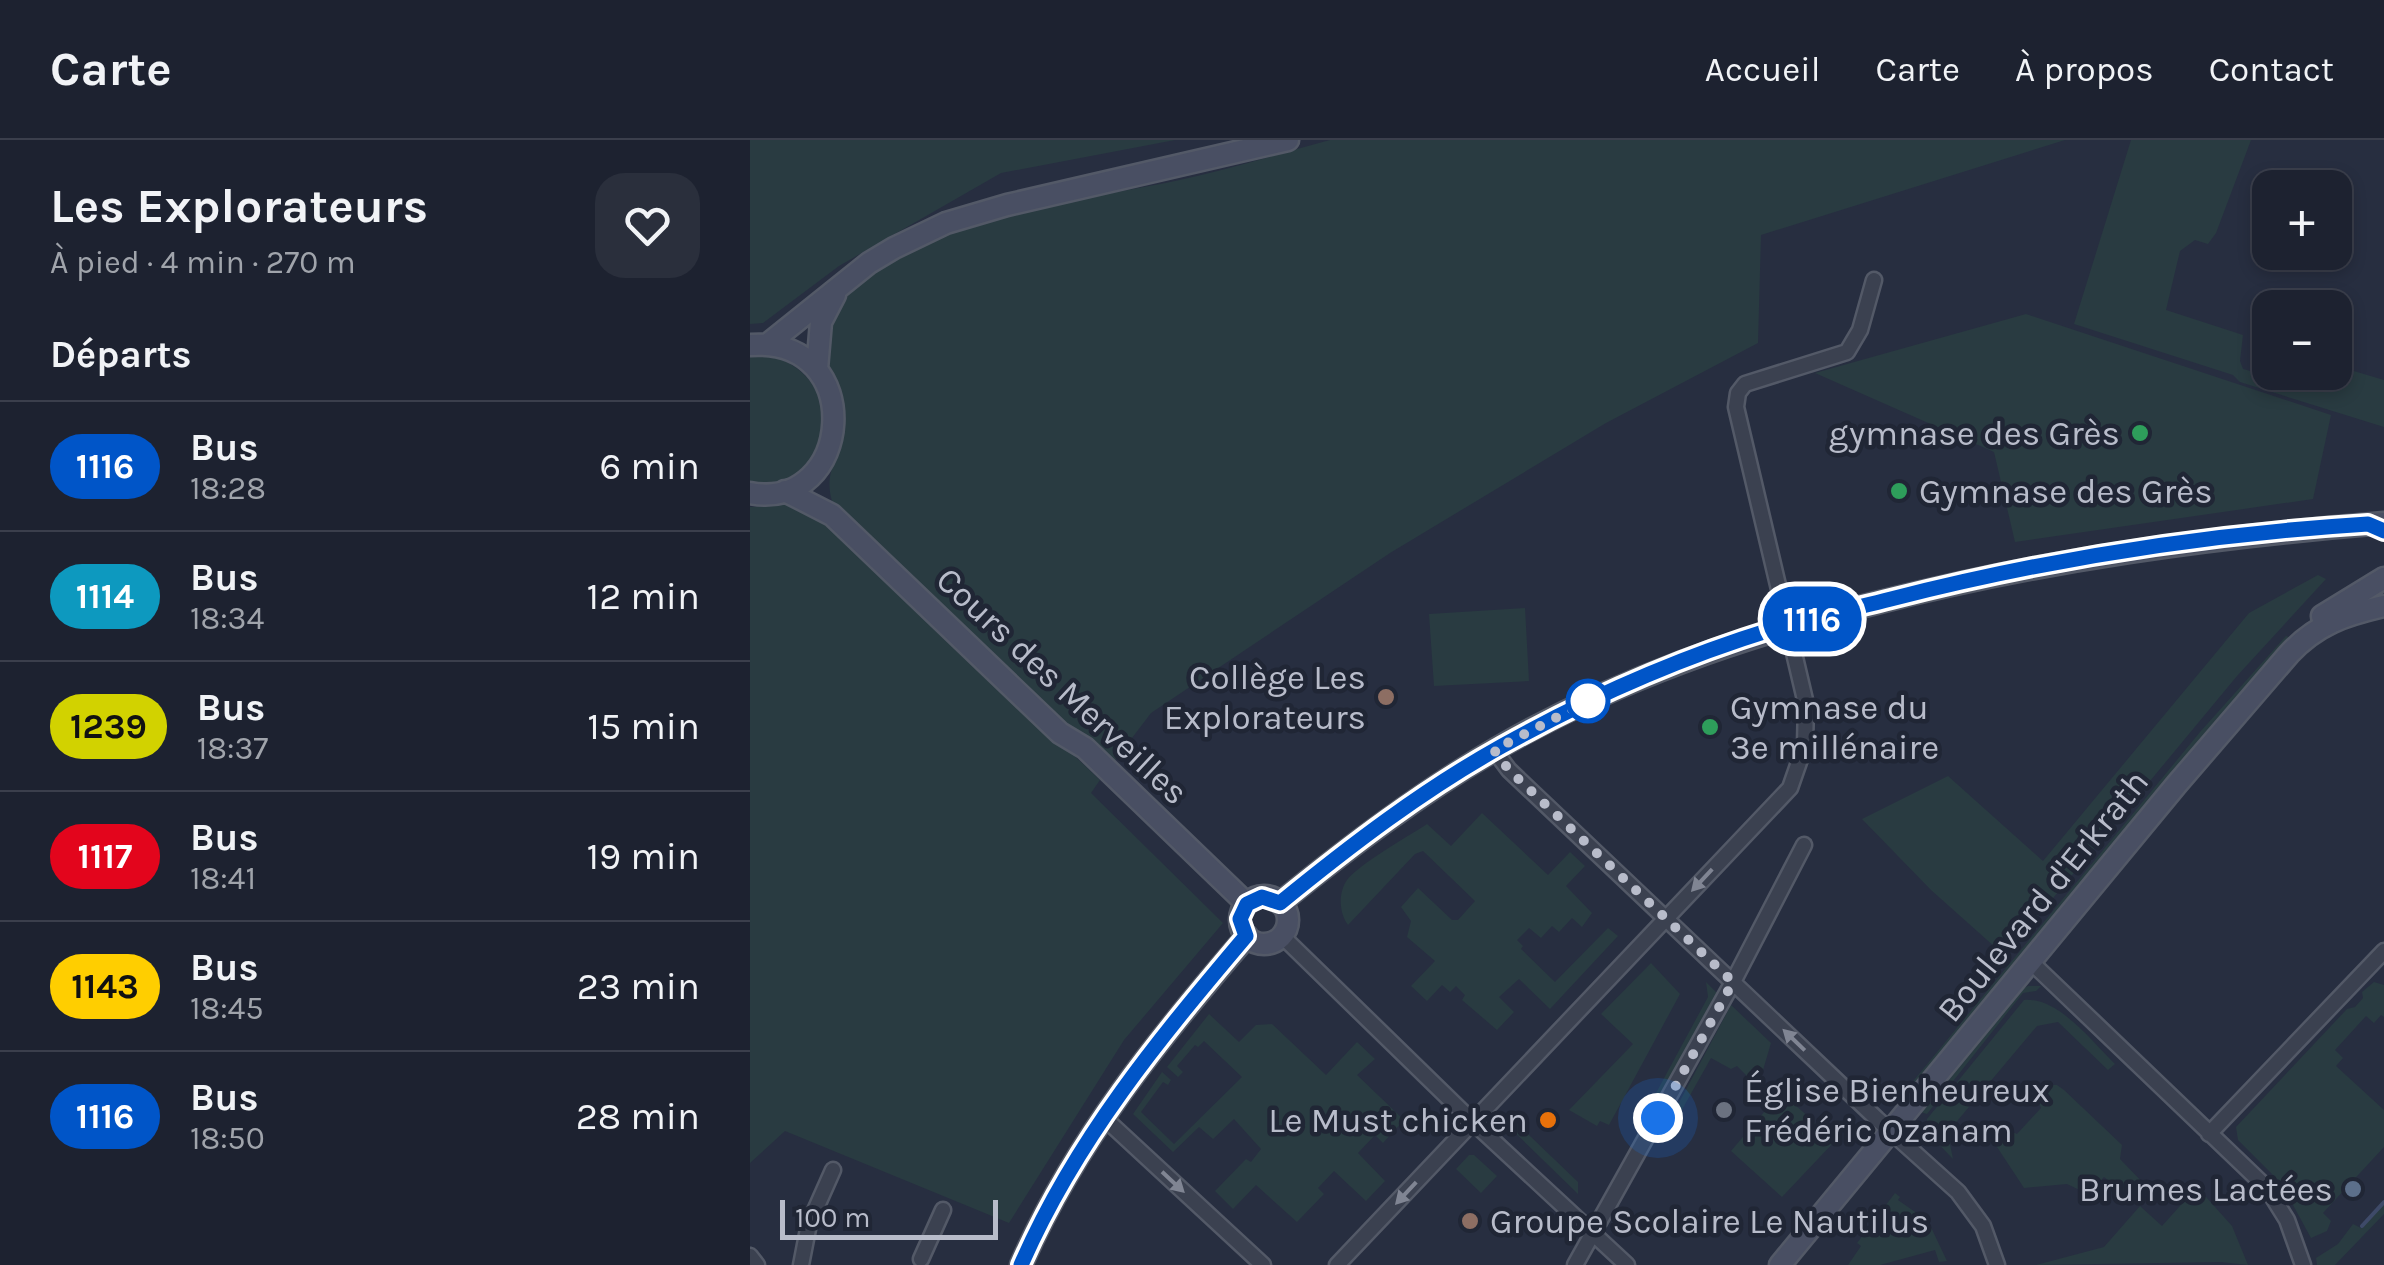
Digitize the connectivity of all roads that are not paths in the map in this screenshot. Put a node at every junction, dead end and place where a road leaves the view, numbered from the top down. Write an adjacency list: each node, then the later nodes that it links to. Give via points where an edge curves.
1 (1288, 140): 3 (street, via 974,214 894,248)
2 (1874, 280): 13 (street, via 1847,352 1744,384 1738,393)
3 (841, 285): 4 (street); 5 (street, via 821,322)
4 (759, 344): 5 (street, via 795,352)
5 (817, 368): 6 (street, via 836,418)
6 (818, 468): 7 (street); 9 (street)
7 (785, 491): 8 (street); 9 (street, Cours des Merveilles)
8 (752, 496)
9 (832, 516): 18 (street, Cours des Merveilles)
10 (2379, 526): 13 (street, via 2215,538 2053,562)
11 (2384, 578): 14 (street, via 2328,611)
12 (2384, 606): 14 (street, Boulevard d'Erkrath, via 2334,619)
13 (1787, 625): 15 (street, via 1663,668); 19 (street, one-way to 19, via 1804,693 1806,734 1794,778)
14 (2305, 637): 23 (street, Boulevard d'Erkrath)
15 (1494, 750): 17 (street, via 1377,826); 19 (street)
16 (1804, 845): 24 (street)
17 (1280, 903): 18 (street, via 1262,897); 21 (street, via 1288,919)
18 (1247, 904): 20 (street, via 1240,919)
19 (1666, 919): 24 (street); 26 (street)
20 (1246, 936): 21 (street, via 1265,944); 25 (street)
21 (1282, 936): 26 (street)
22 (2384, 951): 28 (street)
23 (2031, 962): 27 (street, Boulevard d'Erkrath); 28 (street)
24 (1733, 982): 27 (street, one-way to 24); 31 (street)
25 (1102, 1116): 36 (street); 37 (street, one-way to 37)
26 (1473, 1122): 31 (street); 38 (street, one-way to 38)
27 (1890, 1132): 41 (street, Boulevard d'Erkrath); 42 (street, via 1964,1198)
28 (2210, 1134): 43 (street, via 2275,1198)
29 (833, 1170): 35 (street, via 808,1224)
30 (943, 1210): 33 (street)
31 (1593, 1234): 39 (street); 40 (street)
32 (750, 1256): 34 (street)
33 (925, 1263)
34 (758, 1265)
35 (802, 1265)
36 (1021, 1265)
37 (1263, 1265)
38 (1338, 1265)
39 (1575, 1265)
40 (1627, 1265)
41 (1780, 1265)
42 (1997, 1265)
43 (2303, 1265)

